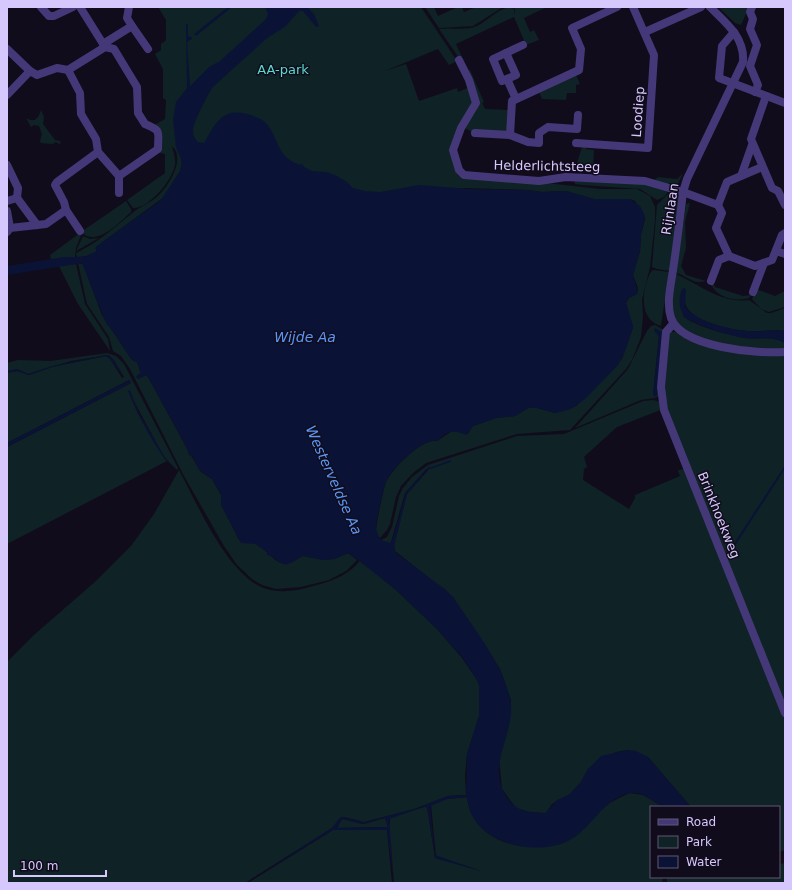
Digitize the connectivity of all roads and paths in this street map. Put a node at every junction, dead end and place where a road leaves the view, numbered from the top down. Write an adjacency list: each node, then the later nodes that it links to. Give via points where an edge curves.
1 (41, 7): 2 (street, via 50,16)
2 (73, 7)
3 (80, 7): 14 (street)
4 (129, 7): 10 (street, via 127,18)
5 (618, 7): 26 (street, via 572,28 581,49 580,67 577,72)
6 (633, 7): 11 (street)
7 (701, 7): 11 (street)
8 (710, 7): 12 (street, Rijnlaan)
9 (752, 7): 23 (street, via 750,12 753,19 750,29 757,45 750,66 758,85)
10 (132, 26): 14 (street); 16 (street)
11 (644, 32): 31 (street, Loodiep, via 654,55 648,148)
12 (734, 32): 22 (street, Rijnlaan, via 743,58); 22 (street, via 722,46 719,78)
13 (523, 45): 17 (street)
14 (104, 46): 19 (street); 36 (street, via 114,49 137,87 138,113 146,124 154,126 158,131 158,149)
15 (7, 49): 20 (street)
16 (148, 49)
17 (506, 53): 21 (street, via 516,75); 21 (street, via 493,59 502,81)
18 (459, 60): 38 (street, Helderlichtsteeg, via 476,103 461,128 453,150 457,165 464,175 539,181 566,177 645,181)
19 (68, 70): 20 (street, via 56,68 37,75); 33 (street, via 80,93 80,114 96,139)
20 (30, 71): 24 (street)
21 (507, 79): 26 (street)
22 (733, 84): 23 (street); 38 (street, Rijnlaan, via 692,169)
23 (755, 92): 25 (street)
24 (7, 95)
25 (766, 96): 27 (street); 32 (street, via 751,139)
26 (516, 99): 30 (street, via 512,101)
27 (785, 103)
28 (578, 114): 30 (street, via 577,129 548,127 539,133 539,143)
29 (475, 133): 30 (street)
30 (510, 135)
31 (576, 143)
32 (752, 145): 35 (street); 37 (street)
33 (98, 152): 36 (street); 44 (street, via 57,182 56,190)
34 (7, 165): 40 (street, via 18,188)
35 (762, 167): 37 (street); 43 (street, via 772,188 778,191)
36 (119, 176): 39 (street)
37 (741, 176): 42 (street, via 727,182)
38 (684, 192): 42 (street); 56 (street, Rijnlaan, via 669,304)
39 (119, 193)
40 (17, 198): 41 (street); 46 (street)
41 (7, 201)
42 (718, 205): 52 (street, via 722,213 716,228)
43 (785, 205)
44 (66, 210): 46 (street, via 46,224); 48 (street)
45 (7, 211): 47 (street)
46 (37, 225): 47 (street)
47 (8, 230)
48 (80, 230)
49 (785, 233): 50 (street)
50 (776, 250): 51 (street); 53 (street, via 772,260)
51 (785, 254)
52 (729, 256): 53 (street, via 755,266); 54 (street, via 719,260)
53 (764, 263): 55 (street)
54 (710, 281)
55 (754, 292)
56 (673, 324): 57 (street, via 687,334 725,348); 58 (street, Brinkhoekweg, via 666,332 661,387 663,406)
57 (785, 352)
58 (785, 713)

